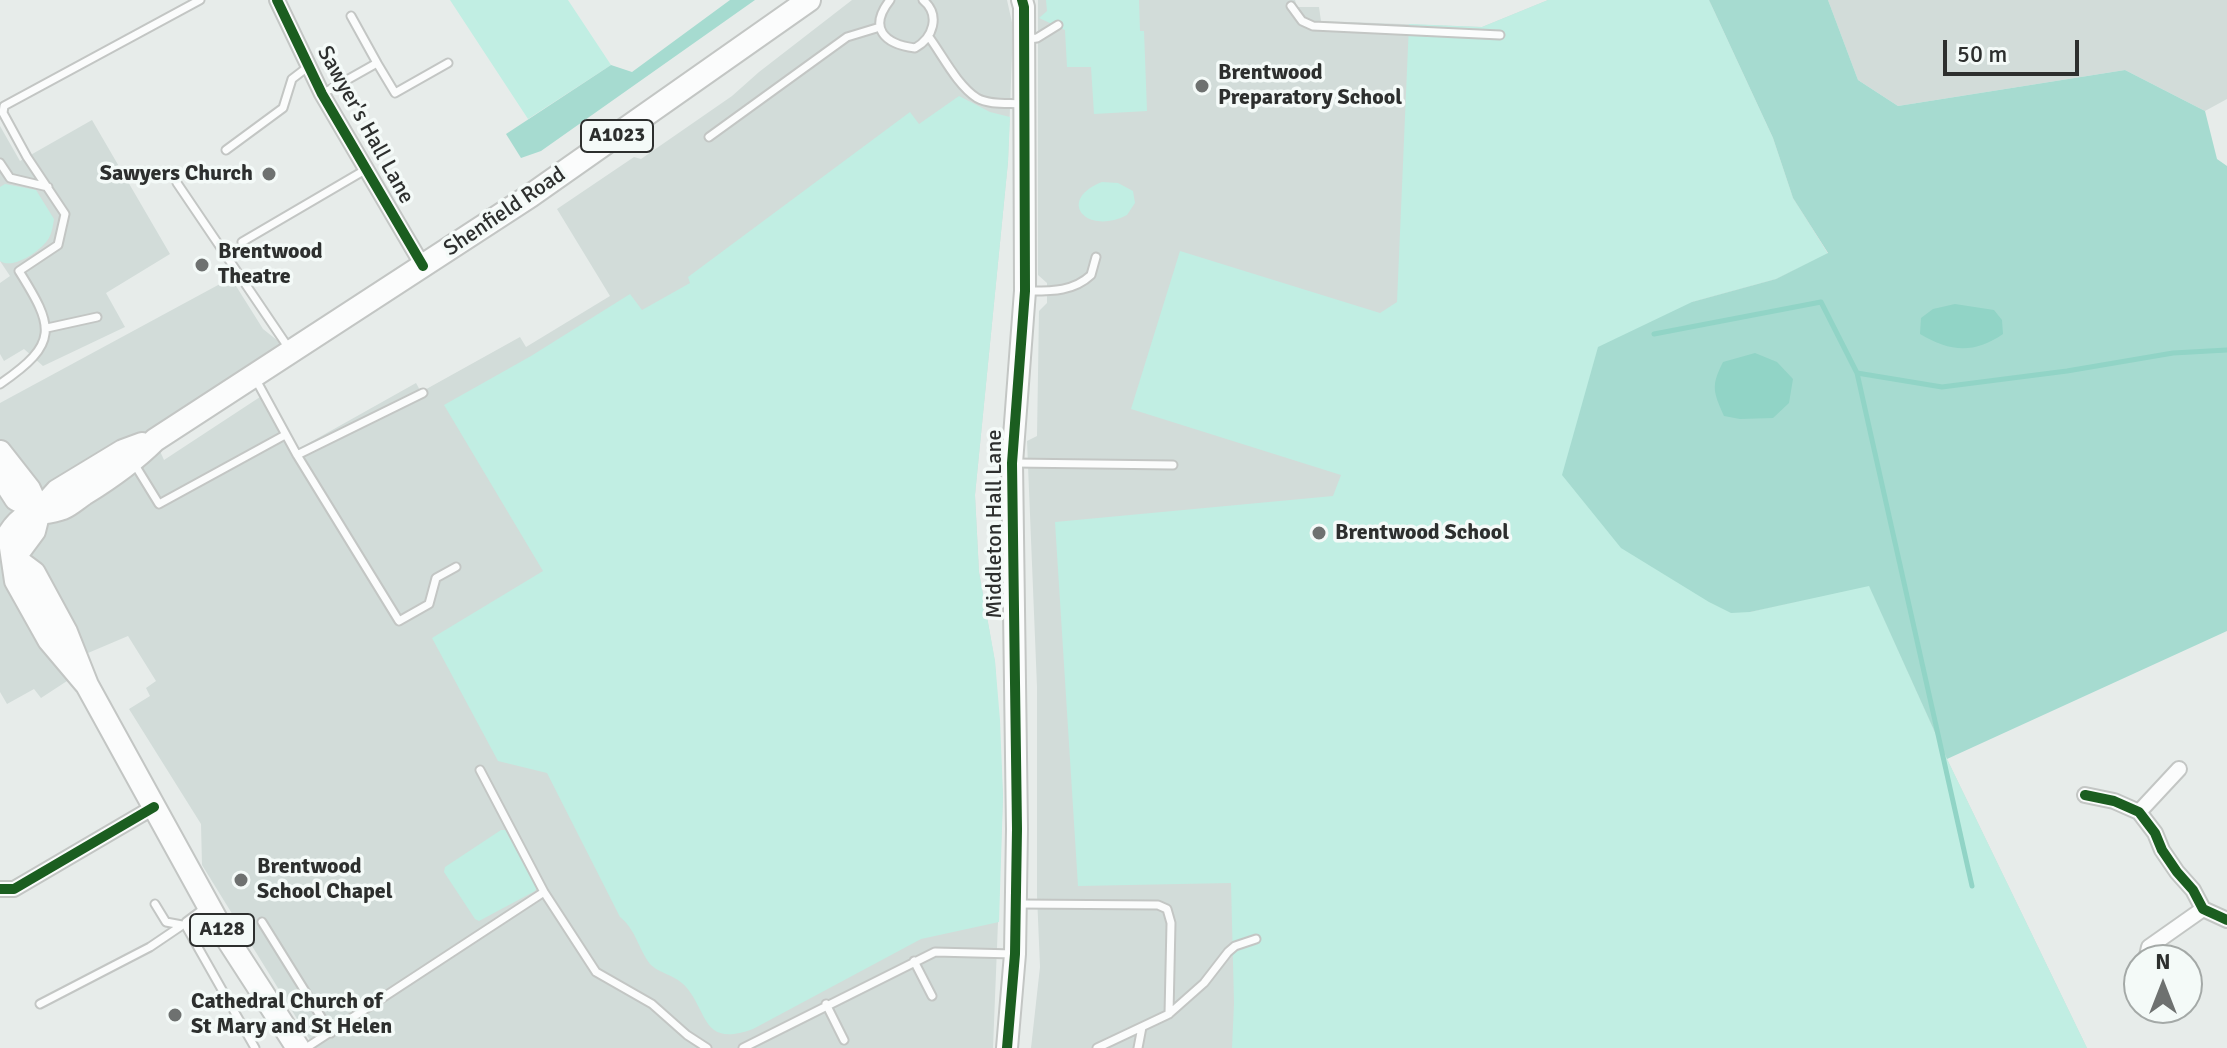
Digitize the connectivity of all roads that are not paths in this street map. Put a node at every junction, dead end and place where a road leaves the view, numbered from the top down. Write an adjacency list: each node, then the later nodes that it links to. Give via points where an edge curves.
1 (200, 0): 24 (lane, via 4,106 3,113)
2 (277, 0): 16 (street, Sawyer's Hall Lane)
3 (809, 0): 27 (main road, Shenfield Road / A1023)
4 (890, 0): 10 (lane, via 881,12)
5 (923, 0): 12 (lane, via 933,17)
6 (1022, 0): 13 (street, Middleton Hall Lane)
7 (1291, 6): 11 (lane, via 1313,26)
8 (351, 16): 14 (lane)
9 (1058, 25): 13 (lane)
10 (880, 27): 12 (lane, via 886,40 898,46 915,48); 19 (lane, via 847,37)
11 (1500, 35)
12 (929, 37): 18 (lane, via 978,99)
13 (1025, 39): 18 (street, Middleton Hall Lane)
14 (377, 63): 15 (lane, via 395,93); 17 (lane)
15 (448, 63)
16 (309, 66): 17 (street, Sawyer's Hall Lane); 20 (lane, via 292,79 283,108)
17 (322, 94): 22 (street, Sawyer's Hall Lane)
18 (1026, 104): 28 (street, Middleton Hall Lane)
19 (709, 137)
20 (226, 150)
21 (0, 163): 24 (lane, via 10,178)
22 (365, 170): 25 (lane); 27 (street, Sawyer's Hall Lane)
23 (177, 183): 31 (lane)
24 (48, 187): 30 (lane, via 65,214 58,245 19,271)
25 (242, 242)
26 (1096, 257): 28 (lane, via 1091,275 1074,287)
27 (423, 266): 31 (main road, Shenfield Road / A1023)
28 (1025, 291): 39 (street, Middleton Hall Lane)
29 (97, 317): 30 (lane)
30 (47, 328): 33 (lane, via 33,355)
31 (292, 352): 32 (main road, Shenfield Road / A1023)
32 (254, 376): 35 (lane); 38 (main road, Shenfield Road / A1023)
33 (0, 384)
34 (423, 393): 37 (lane)
35 (285, 435): 37 (lane); 38 (lane, via 159,504)
36 (0, 452): 42 (main road)
37 (297, 455): 44 (lane, via 399,621 429,604 436,578)
38 (128, 456): 42 (main road, Shenfield Road / A1023, via 57,491); 42 (main road, Shenfield Road / A1023, via 62,508)
39 (1012, 463): 40 (lane); 53 (street, Middleton Hall Lane)
40 (1173, 465)
41 (0, 474): 42 (main road, via 16,499)
42 (39, 511): 43 (main road, via 34,531)
43 (7, 559): 48 (main road, A128, via 34,573)
44 (456, 567)
45 (2179, 769): 49 (street)
46 (480, 770): 51 (lane)
47 (2085, 795): 49 (street)
48 (154, 807): 50 (street, via 14,889); 54 (main road, A128)
49 (2139, 812): 55 (street)
50 (0, 889)
51 (544, 892): 68 (lane); 73 (lane, via 596,972 652,1004)
52 (155, 904): 58 (lane, via 166,922)
53 (1015, 904): 61 (street, Middleton Hall Lane); 66 (lane, via 1167,909)
54 (208, 906): 58 (lane); 71 (main road, A128)
55 (2203, 909): 56 (street); 60 (street)
56 (2227, 920)
57 (262, 922): 68 (lane)
58 (184, 924): 64 (lane); 70 (lane)
59 (1256, 939): 66 (lane, via 1228,952)
60 (2153, 944)
61 (1015, 954): 62 (lane, via 935,952); 75 (street, Middleton Hall Lane)
62 (914, 961): 63 (lane); 65 (lane)
63 (932, 996)
64 (40, 1004)
65 (826, 1004): 69 (lane); 74 (lane)
66 (1169, 1014): 67 (lane)
67 (1142, 1027): 76 (lane); 77 (lane)
68 (331, 1033): 72 (lane)
69 (844, 1040)
70 (255, 1048)
71 (298, 1048)
72 (306, 1048)
73 (707, 1048)
74 (743, 1048)
75 (1007, 1048)
76 (1097, 1048)
77 (1138, 1048)

